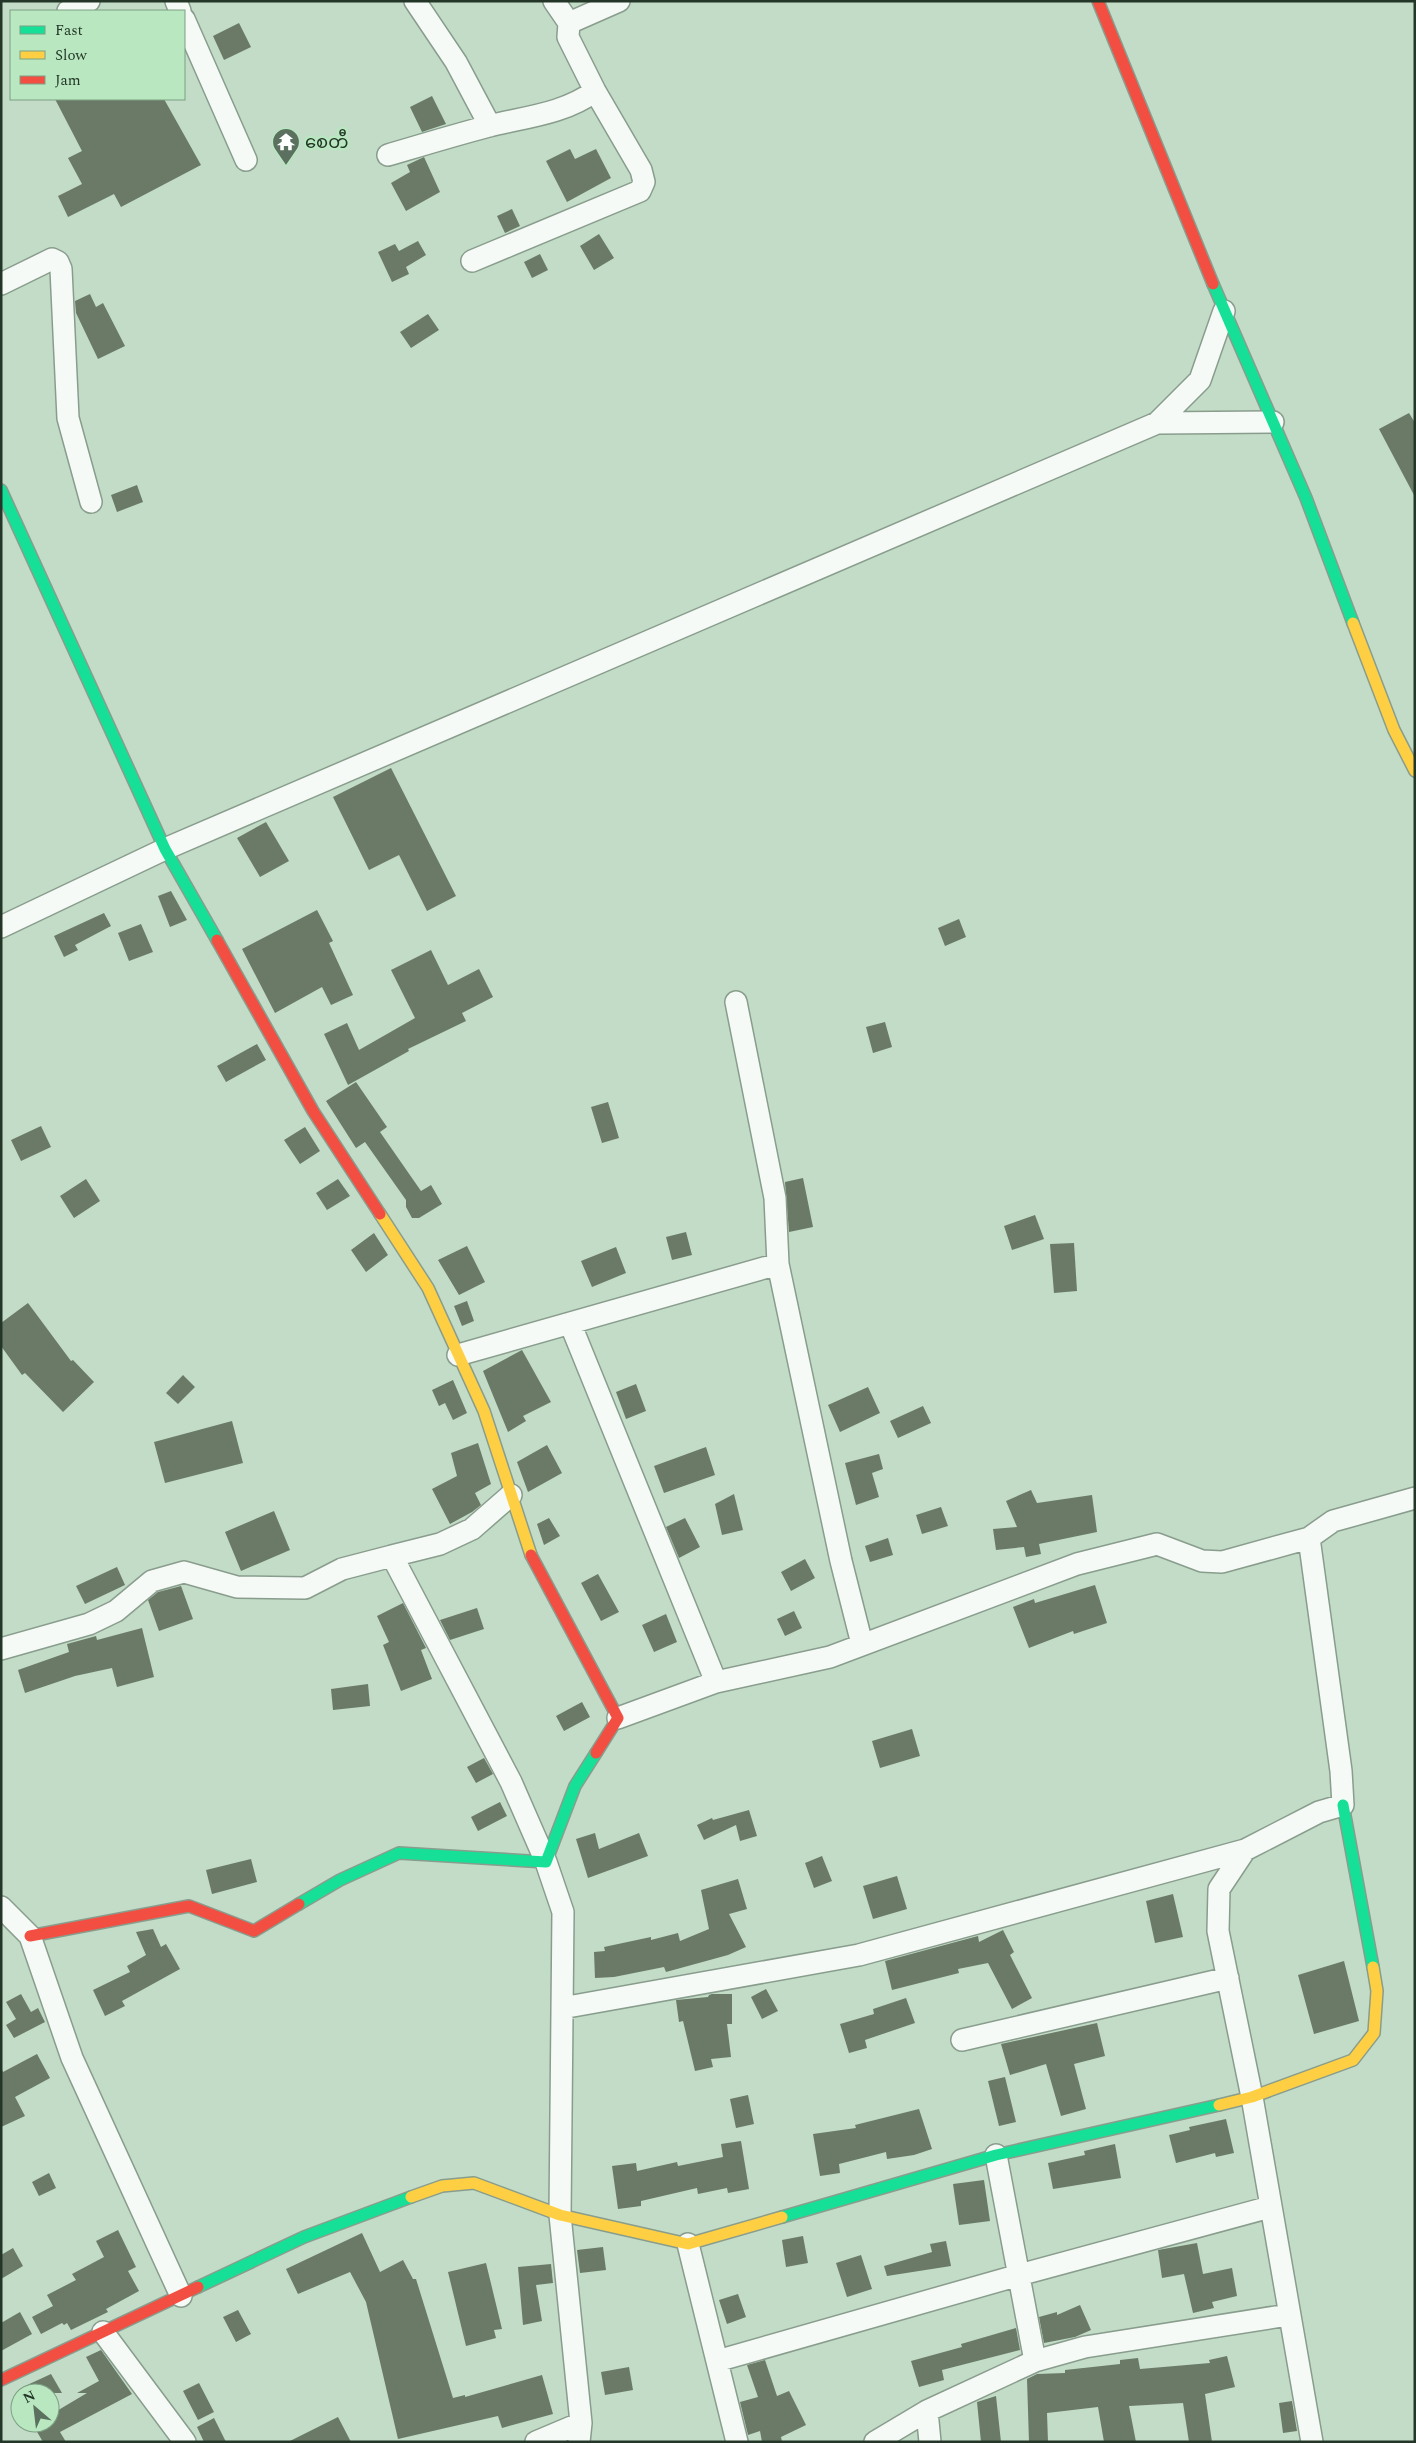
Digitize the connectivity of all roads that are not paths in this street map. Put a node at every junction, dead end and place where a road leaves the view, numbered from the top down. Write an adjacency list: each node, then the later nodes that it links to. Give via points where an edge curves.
1 (89, 1): 6 (street)
2 (415, 1): 10 (street, via 456,62)
3 (554, 1): 8 (street)
4 (619, 1): 8 (street)
5 (1098, 1): 15 (street)
6 (70, 10)
7 (185, 21): 12 (street)
8 (569, 23): 9 (street, via 568,37)
9 (595, 91): 10 (street, via 582,101 562,109); 13 (street, via 641,170 644,182 640,191)
10 (490, 126): 11 (street)
11 (388, 155)
12 (246, 160)
13 (472, 261)
14 (1, 284): 19 (street, via 52,260 58,262 61,269 68,418)
15 (1224, 311): 16 (street); 17 (street, via 1200,380)
16 (1273, 422): 17 (street); 20 (street, via 1306,498 1394,730)
17 (1157, 423): 21 (street)
18 (1, 490): 21 (street)
19 (91, 502)
20 (1415, 770)
21 (164, 849): 22 (street); 26 (street, via 313,1111 428,1288)
22 (1, 927)
23 (736, 1002): 24 (street, via 775,1198)
24 (778, 1264): 25 (street); 31 (street, via 841,1561)
25 (570, 1323): 26 (street); 33 (street)
26 (458, 1355): 27 (street, via 484,1411)
27 (511, 1495): 30 (street, via 472,1529 440,1544); 34 (street, via 531,1555)
28 (1415, 1498): 29 (street, via 1333,1521)
29 (1309, 1538): 31 (street, via 1222,1562 1202,1561 1157,1544 1077,1564); 35 (street)
30 (392, 1556): 32 (street, via 342,1569 305,1588 237,1587 184,1572 152,1581 116,1612 89,1624); 37 (street, via 511,1782)
31 (862, 1644): 33 (street, via 830,1657)
32 (1, 1649)
33 (716, 1682): 34 (street)
34 (618, 1718): 37 (street, via 575,1786)
35 (1343, 1805): 36 (street, via 1319,1812); 43 (street, via 1378,1991 1374,2033 1353,2060)
36 (1244, 1850): 40 (street, via 1219,1889 1218,1931); 41 (street, via 859,1955)
37 (546, 1862): 39 (street, via 399,1853 340,1880 254,1931 189,1906); 41 (street, via 563,1912)
38 (1, 1907): 39 (street)
39 (30, 1936): 49 (street, via 72,2058)
40 (1228, 1978): 42 (street); 43 (street)
41 (562, 2008): 46 (street)
42 (962, 2040)
43 (1252, 2097): 44 (street); 45 (street)
44 (996, 2155): 47 (street); 48 (street)
45 (1270, 2207): 48 (street); 50 (street)
46 (560, 2215): 47 (street); 49 (street, via 474,2183 442,2186 304,2237); 56 (street)
47 (688, 2244): 53 (street)
48 (1019, 2275): 52 (street); 53 (street)
49 (180, 2296): 51 (street)
50 (1288, 2315): 52 (street, via 1085,2347); 62 (street)
51 (103, 2332): 54 (street); 57 (street)
52 (1035, 2360): 55 (street)
53 (717, 2361): 59 (street)
54 (1, 2380)
55 (927, 2411): 60 (street); 61 (street)
56 (580, 2432): 58 (street)
57 (185, 2442)
58 (536, 2442)
59 (737, 2442)
60 (874, 2442)
61 (930, 2442)
62 (1312, 2442)

